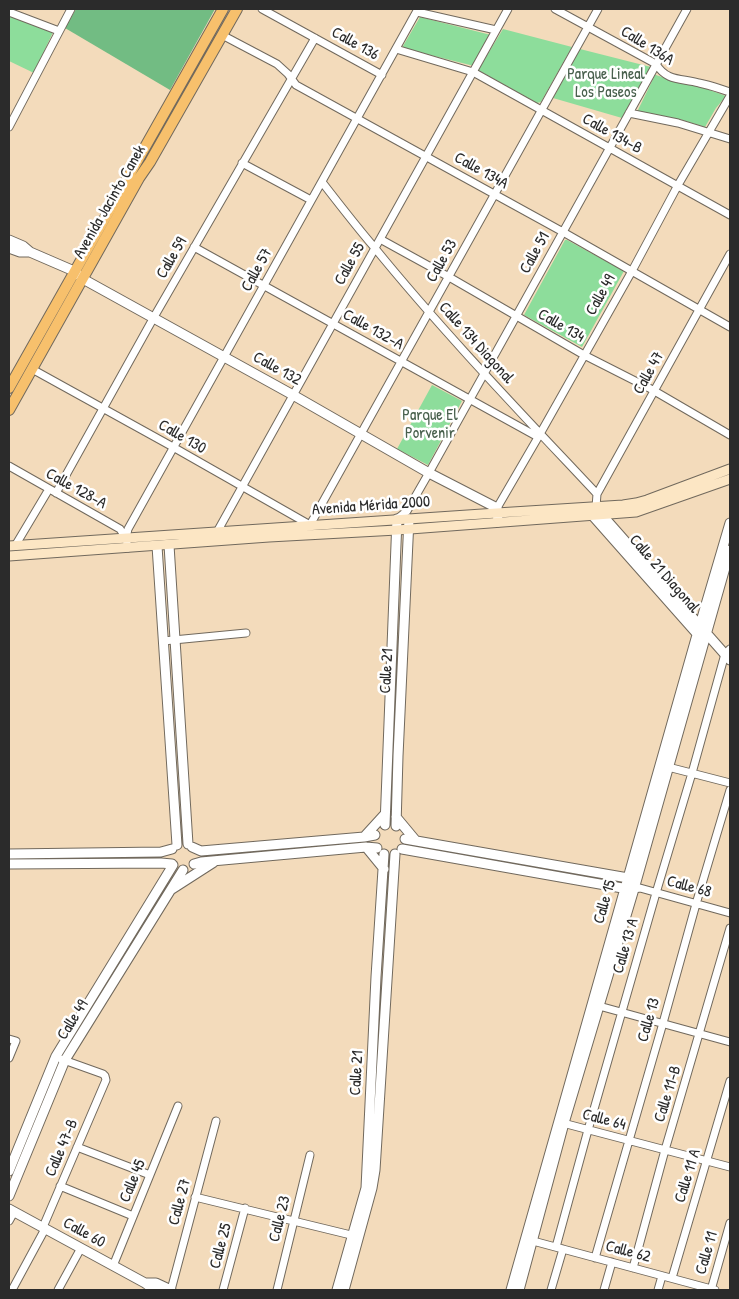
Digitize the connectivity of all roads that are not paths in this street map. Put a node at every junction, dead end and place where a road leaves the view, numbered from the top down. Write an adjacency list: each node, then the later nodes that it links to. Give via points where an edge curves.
1 (71, 9): 13 (street)
2 (224, 9): 41 (main road, Avenida Jacinto Canek)
3 (237, 9): 14 (main road, Avenida Jacinto Canek)
4 (262, 9): 15 (street, Calle 136)
5 (508, 9): 12 (street, Calle 55)
6 (556, 9): 11 (street, Calle 136A)
7 (598, 9): 11 (street, Calle 53)
8 (687, 9): 17 (street, Calle 51)
9 (417, 10): 12 (street); 16 (street, Calle 57)
10 (9, 12): 13 (street)
11 (588, 27): 17 (street, Calle 136A); 22 (street, Calle 53)
12 (496, 30): 18 (street, Calle 55)
13 (59, 31): 25 (street)
14 (222, 35): 20 (street, Calle 134A, via 277,64); 41 (main road, Avenida Jacinto Canek, via 150,162)
15 (315, 38): 19 (street, Calle 136); 20 (street, Calle 59)
16 (396, 49): 18 (street, Calle 134-B); 19 (street, Calle 57)
17 (656, 64): 21 (street, Calle 136A, via 660,71 674,79 698,82); 23 (street, Calle 51)
18 (472, 72): 22 (street, Calle 134-B); 29 (street, Calle 55)
19 (382, 75): 24 (street, Calle 57)
20 (291, 79): 24 (street, Calle 134A, via 296,85); 30 (street, Calle 59)
21 (730, 94): 26 (street, Calle 49)
22 (541, 110): 28 (street, Calle 134-B); 33 (street, Calle 53)
23 (629, 113): 26 (street); 28 (street, Calle 51)
24 (357, 118): 29 (street, Calle 134A); 31 (street, Calle 57)
25 (9, 127)
26 (709, 133): 27 (street); 32 (street, Calle 49)
27 (730, 139)
28 (609, 149): 32 (street, Calle 134-B); 36 (street, Calle 51)
29 (426, 156): 33 (street, Calle 134A); 37 (street, Calle 55)
30 (242, 164): 34 (street); 39 (street, Calle 59)
31 (322, 182): 34 (street, Calle 57); 42 (street, Calle 134 Diagonal)
32 (678, 185): 35 (street, Calle 134-B); 46 (street, Calle 49)
33 (495, 194): 36 (street, Calle 134A); 47 (street, Calle 53)
34 (312, 200): 49 (street, Calle 57)
35 (730, 215)
36 (563, 232): 46 (street, Calle 134A); 52 (street, Calle 51)
37 (380, 239): 42 (street, Calle 55); 47 (street, Calle 134)
38 (9, 240): 43 (street, Calle 132)
39 (194, 247): 49 (street, Calle 132-A); 54 (street, Calle 59)
40 (9, 248): 43 (street, Calle 132)
41 (94, 248): 45 (main road, Avenida Jacinto Canek); 48 (main road, Avenida Jacinto Canek)
42 (375, 248): 51 (street, Calle 134 Diagonal); 56 (street, Calle 55)
43 (30, 252): 45 (street, Calle 132)
44 (730, 254): 50 (street, Calle 47)
45 (74, 271): 48 (street, Calle 132); 53 (main road, Avenida Jacinto Canek)
46 (632, 271): 50 (street, Calle 134A); 58 (street, Calle 49)
47 (449, 277): 51 (street, Calle 53); 52 (street, Calle 134)
48 (83, 279): 54 (street, Calle 132); 55 (main road, Avenida Jacinto Canek)
49 (264, 286): 56 (street, Calle 132-A); 59 (street, Calle 57)
50 (700, 310): 57 (street, Calle 134A); 64 (street, Calle 47)
51 (430, 312): 60 (street, Calle 53); 62 (street, Calle 134 Diagonal)
52 (516, 316): 58 (street, Calle 134); 62 (street, Calle 51)
53 (48, 317): 55 (main road); 63 (main road, Avenida Jacinto Canek)
54 (154, 317): 59 (street, Calle 132); 67 (street, Calle 59)
55 (58, 323): 61 (main road, Avenida Jacinto Canek)
56 (332, 324): 60 (street, Calle 132-A); 65 (street, Calle 55)
57 (730, 327)
58 (584, 355): 64 (street, Calle 134); 71 (street, Calle 49)
59 (224, 356): 65 (street, Calle 132); 72 (street, Calle 57)
60 (402, 362): 66 (street, Calle 132-A); 69 (street, Calle 53)
61 (32, 369): 67 (street, Calle 130); 68 (main road, Avenida Jacinto Canek)
62 (484, 373): 66 (street, Calle 51); 71 (street, Calle 134 Diagonal)
63 (9, 388)
64 (654, 392): 70 (street, Calle 134); 80 (street, Calle 47)
65 (293, 395): 69 (street, Calle 132); 77 (street, Calle 55)
66 (470, 400): 71 (street, Calle 132-A); 75 (street, Calle 51)
67 (104, 409): 72 (street, Calle 130); 79 (street, Calle 59)
68 (9, 410)
69 (362, 434): 75 (street, Calle 132); 88 (street, Calle 53)
70 (730, 435)
71 (539, 436): 80 (street, Calle 134 Diagonal); 82 (street, Calle 49)
72 (173, 447): 77 (street, Calle 130); 91 (street, Calle 57, via 128,528)
73 (9, 466): 78 (street, Calle 128-A)
74 (730, 469): 81 (main road, Avenida Mérida 2000, via 636,503)
75 (429, 473): 82 (street, Calle 132); 83 (street, Calle 51)
76 (728, 482): 84 (main road, Avenida Mérida 2000, via 636,512)
77 (242, 487): 88 (street, Calle 130); 90 (street, Calle 55)
78 (49, 489): 79 (street, Calle 128-A); 93 (street)
79 (56, 493): 91 (street, Calle 128-A, via 120,529)
80 (597, 494): 81 (street, Calle 47)
81 (594, 512): 82 (main road, Avenida Mérida 2000); 84 (main road, Avenida Mérida 2000); 99 (street, Calle 21 Diagonal)
82 (497, 514): 83 (main road, Avenida Mérida 2000); 87 (main road, Avenida Mérida 2000)
83 (408, 515): 85 (main road, Avenida Mérida 2000); 87 (street, Calle 21)
84 (602, 515): 99 (street, Calle 21 Diagonal)
85 (397, 519): 88 (main road, Avenida Mérida 2000); 89 (street, Calle 21)
86 (730, 523): 99 (street, Calle 15)
87 (409, 529): 89 (main road, Avenida Mérida 2000); 104 (street, Calle 21)
88 (311, 530): 89 (main road, Avenida Mérida 2000); 90 (main road, Avenida Mérida 2000); 92 (main road, Avenida Mérida 2000)
89 (397, 530): 103 (street, Calle 21)
90 (217, 532): 91 (main road, Avenida Mérida 2000)
91 (126, 538): 93 (main road, Avenida Mérida 2000); 95 (street)
92 (169, 545): 94 (main road, Avenida Mérida 2000); 100 (street)
93 (12, 546)
94 (156, 546): 95 (main road, Avenida Mérida 2000); 101 (street)
95 (128, 548): 97 (main road, Avenida Mérida 2000)
96 (730, 550): 99 (street, Calle 15)
97 (9, 556)
98 (246, 633): 100 (street)
99 (702, 633): 102 (street, Calle 21 Diagonal); 105 (street, Calle 15); 141 (street, Calle 15)
100 (175, 640): 101 (street); 112 (street)
101 (163, 641): 117 (street)
102 (729, 651): 106 (street, Calle 13 A)
103 (391, 679): 104 (street); 109 (street, Calle 21)
104 (402, 680): 110 (street, Calle 21)
105 (668, 767): 106 (street); 141 (street, Calle 15)
106 (692, 773): 107 (street); 143 (street, Calle 13 A)
107 (730, 783)
108 (730, 790): 144 (street, Calle 13)
109 (385, 814): 111 (street, Calle 21); 114 (street)
110 (396, 821): 111 (street); 115 (street); 116 (street)
111 (385, 825): 113 (street)
112 (187, 833): 119 (street); 121 (street)
113 (375, 835): 114 (street); 122 (street)
114 (364, 837): 118 (street)
115 (405, 839): 116 (street); 125 (street)
116 (416, 841): 129 (street)
117 (175, 843): 119 (street); 124 (street); 124 (street); 134 (street, via 170,856)
118 (285, 844): 121 (street); 128 (street)
119 (190, 846): 121 (street, via 201,851); 135 (street, via 195,850)
120 (366, 847): 122 (street); 128 (street); 137 (street)
121 (211, 850)
122 (381, 851): 125 (street); 137 (street, Calle 21)
123 (413, 851): 125 (street); 136 (street); 138 (street)
124 (161, 852): 127 (street)
125 (398, 852): 136 (street, Calle 21)
126 (9, 854): 127 (street)
127 (42, 854): 133 (street)
128 (286, 854): 130 (street)
129 (518, 859): 138 (street); 141 (street)
130 (216, 860): 135 (street); 142 (street)
131 (152, 863): 133 (street); 134 (street); 140 (street, via 160,870)
132 (9, 864): 133 (street)
133 (42, 864)
134 (173, 864): 139 (street); 140 (street, Calle 49)
135 (194, 864): 139 (street)
136 (394, 864): 150 (street, Calle 21)
137 (384, 869): 149 (street, Calle 21)
138 (515, 869): 141 (street)
139 (183, 870): 142 (street, Calle 49)
140 (161, 886): 147 (street, Calle 49)
141 (632, 886): 143 (street, Calle 68); 151 (street, Calle 15); 165 (street, Calle 15)
142 (170, 890): 148 (street, Calle 49)
143 (656, 892): 144 (street, Calle 68); 152 (street, Calle 13 A)
144 (696, 904): 145 (street, Calle 68); 153 (street, Calle 13)
145 (730, 913)
146 (730, 928): 154 (street, Calle 11-B)
147 (112, 965): 148 (street); 157 (street, Calle 49)
148 (120, 972): 159 (street, Calle 49)
149 (376, 977): 150 (street); 161 (street, Calle 21)
150 (387, 978): 162 (street, Calle 21)
151 (599, 1006): 152 (street); 165 (street, Calle 15)
152 (622, 1012): 153 (street); 166 (street, Calle 13 A)
153 (663, 1023): 154 (street); 168 (street, Calle 13)
154 (700, 1034): 156 (street); 170 (street, Calle 11-B)
155 (12, 1040): 158 (street)
156 (730, 1042)
157 (56, 1056): 159 (street); 167 (street, Calle 49)
158 (9, 1058)
159 (65, 1060): 167 (street, Calle 49); 169 (street, Calle 47-B, via 103,1074 106,1080)
160 (730, 1081): 172 (street, Calle 11 A)
161 (372, 1082): 162 (street); 186 (street, Calle 21, via 366,1188)
162 (381, 1083): 186 (street, Calle 21, via 376,1170)
163 (178, 1106): 175 (street, Calle 45)
164 (216, 1121): 178 (street, Calle 27)
165 (561, 1123): 166 (street, Calle 64); 187 (street, Calle 15); 204 (street, Calle 15)
166 (588, 1130): 168 (street, Calle 64); 189 (street, Calle 13 A)
167 (28, 1136): 174 (street, Calle 49); 177 (street, Calle 49)
168 (629, 1140): 170 (street, Calle 64); 190 (street, Calle 13)
169 (77, 1147): 175 (street); 176 (street, Calle 47-B)
170 (665, 1150): 172 (street, Calle 64); 193 (street, Calle 11-B)
171 (310, 1155): 183 (street, Calle 23)
172 (707, 1161): 173 (street, Calle 64); 195 (street, Calle 11 A)
173 (730, 1167)
174 (9, 1171)
175 (150, 1176): 181 (street, Calle 45)
176 (60, 1186): 181 (street); 185 (street, Calle 47-B)
177 (9, 1196)
178 (195, 1197): 179 (street); 199 (street, Calle 27)
179 (245, 1208): 183 (street); 200 (street, Calle 25)
180 (11, 1210): 182 (street); 185 (street, Calle 60)
181 (133, 1216): 192 (street, Calle 45)
182 (9, 1221)
183 (294, 1221): 186 (street); 201 (street, Calle 23)
184 (730, 1223): 209 (street, Calle 11)
185 (44, 1228): 188 (street, Calle 60); 198 (street, Calle 47-B)
186 (356, 1236): 202 (street, Calle 21); 203 (street, Calle 21)
187 (533, 1241): 189 (street, Calle 62); 205 (street, Calle 15)
188 (81, 1248): 192 (street, Calle 60); 197 (street)
189 (560, 1248): 190 (street, Calle 62); 206 (street, Calle 13 A)
190 (595, 1258): 191 (street, Calle 62)
191 (612, 1262): 193 (street, Calle 62); 207 (street)
192 (113, 1266): 196 (street, Calle 60)
193 (633, 1268): 194 (street, Calle 62)
194 (662, 1276): 195 (street, Calle 62); 208 (street)
195 (672, 1278): 209 (street, Calle 62)
196 (154, 1288): 199 (street, Calle 60)
197 (61, 1289)
198 (11, 1290)
199 (171, 1290)
200 (223, 1290)
201 (277, 1290)
202 (337, 1290)
203 (344, 1290)
204 (511, 1290)
205 (519, 1290)
206 (551, 1290)
207 (604, 1290)
208 (658, 1290)
209 (712, 1290)

